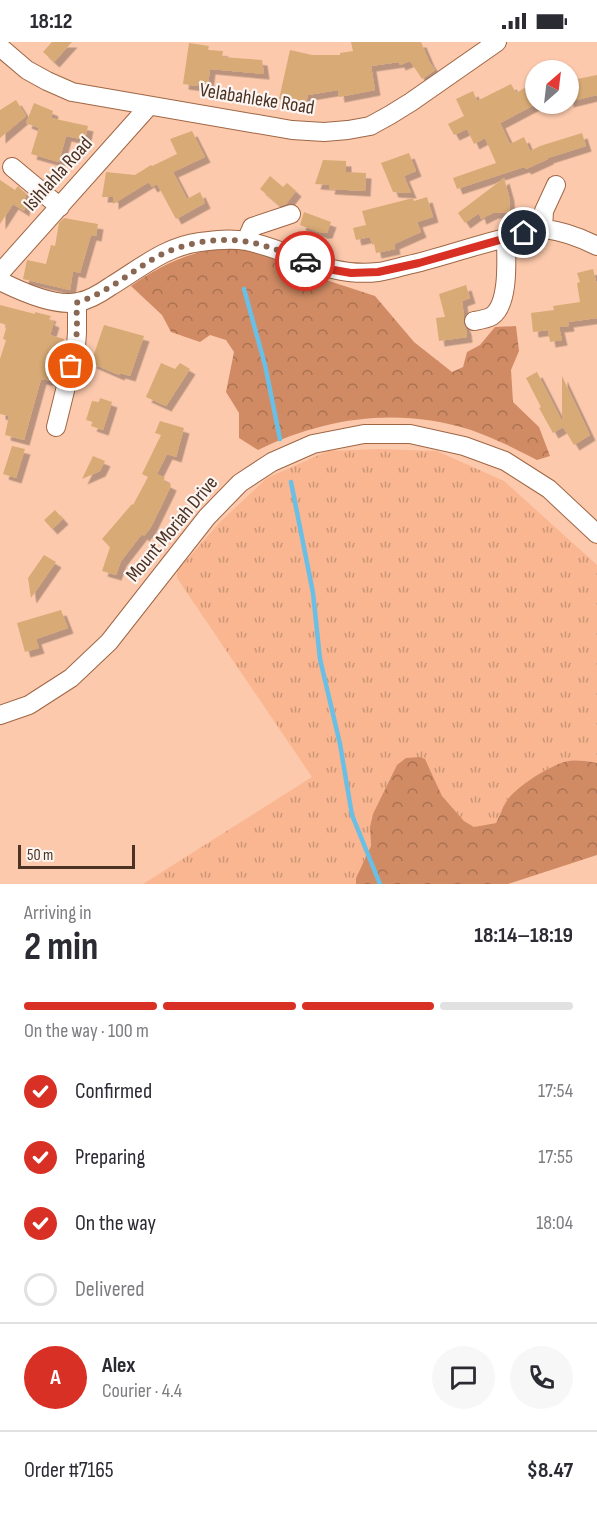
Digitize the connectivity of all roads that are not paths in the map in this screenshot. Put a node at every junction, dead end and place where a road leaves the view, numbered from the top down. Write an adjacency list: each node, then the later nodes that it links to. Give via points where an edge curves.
1 (497, 42): 3 (street, Velabahleke Road, via 370,126 324,132 292,130)
2 (0, 46): 3 (street, Velabahleke Road, via 27,70 72,92)
3 (149, 106): 6 (street, Isihlahla Road)
4 (12, 167): 6 (street)
5 (556, 185): 8 (street, via 544,211)
6 (60, 207): 12 (street, Isihlahla Road)
7 (291, 214): 10 (street, via 252,227)
8 (543, 229): 9 (street); 11 (street, via 567,233)
9 (506, 238): 10 (street, via 419,263 351,273); 15 (street, via 507,278 502,301 494,315)
10 (246, 241): 14 (street, via 220,240 174,249)
11 (597, 246)
12 (0, 273)
13 (0, 281): 14 (street, via 39,297)
14 (76, 303): 16 (street, via 76,346)
15 (474, 321)
16 (56, 427)
17 (597, 534): 18 (street, Mount Moriah Drive, via 549,489 505,461 464,446 410,434 364,434 313,444 272,462 240,483 207,517 109,642 72,678 29,705)
18 (0, 716)

